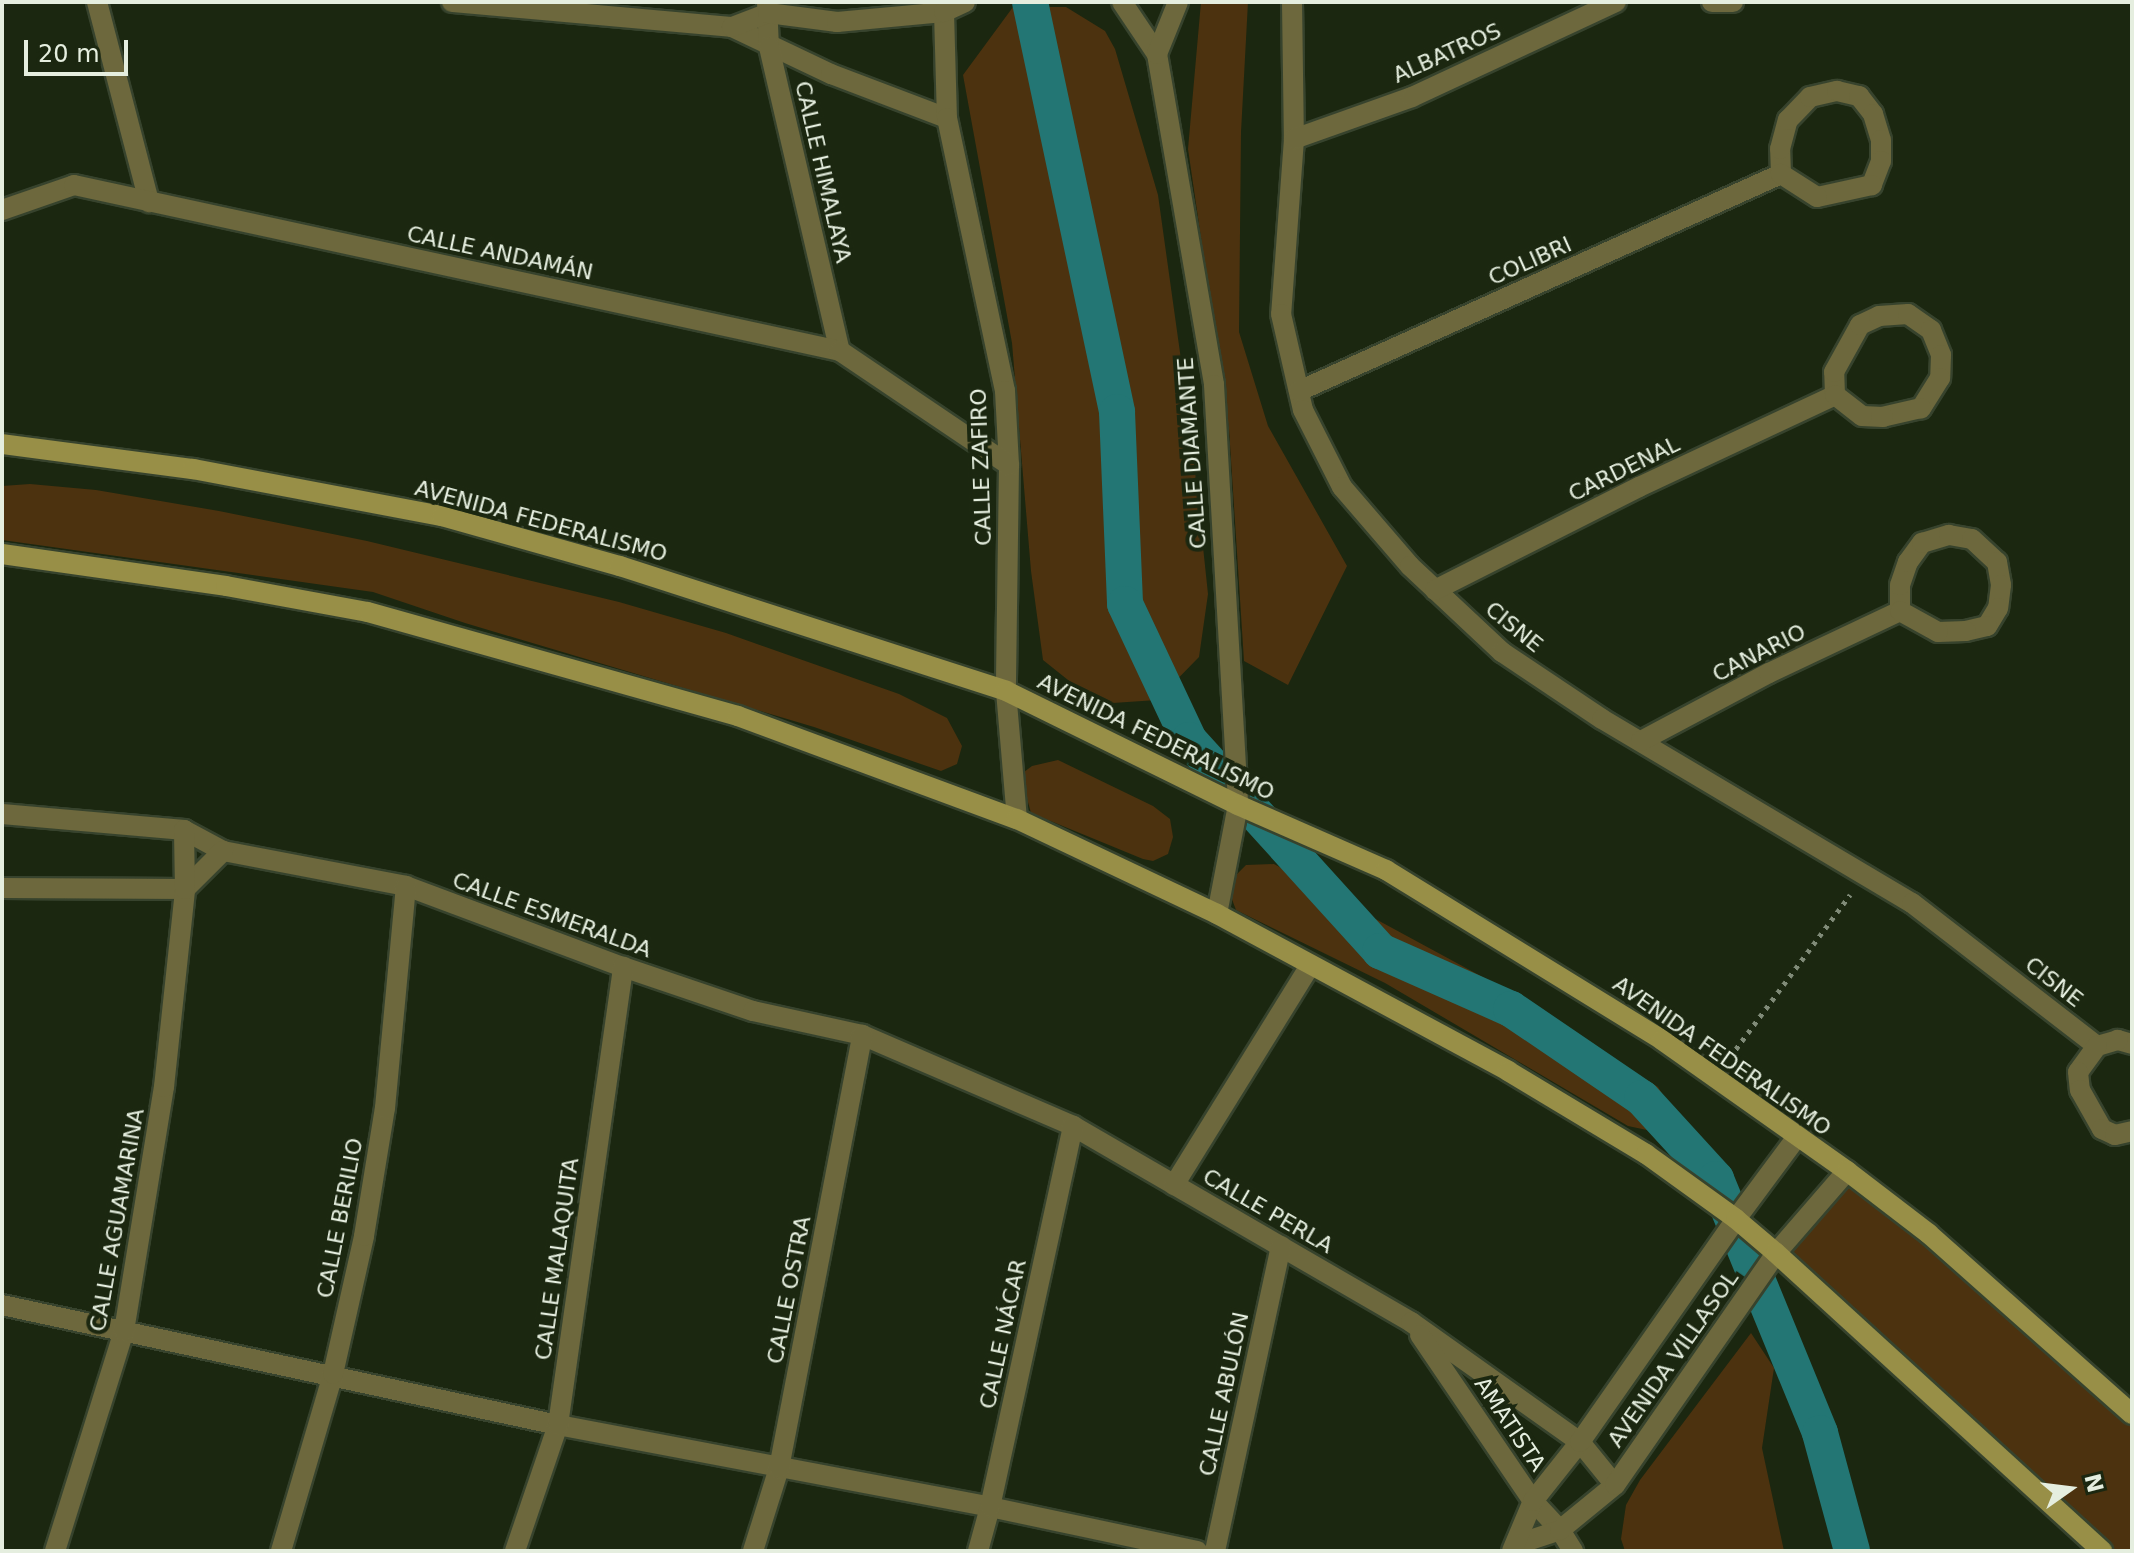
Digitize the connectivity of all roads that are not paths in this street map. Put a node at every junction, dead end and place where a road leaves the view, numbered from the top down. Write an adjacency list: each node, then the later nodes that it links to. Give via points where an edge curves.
1 (97, 2): 18 (street)
2 (965, 2): 11 (street)
3 (1122, 2): 14 (street, CALLE DIAMANTE)
4 (1178, 2): 14 (street)
5 (1292, 2): 16 (street, CISNE)
6 (1616, 2): 16 (street, ALBATROS, via 1412,97)
7 (1712, 2): 8 (street)
8 (1733, 2)
9 (466, 3): 12 (street)
10 (768, 8): 11 (street, via 837,22); 12 (street); 13 (street, CALLE HIMALAYA)
11 (944, 12): 15 (street, CALLE ZAFIRO)
12 (732, 27): 13 (street)
13 (769, 47): 15 (street); 20 (street, CALLE HIMALAYA)
14 (1157, 54): 30 (street, CALLE DIAMANTE, via 1214,385)
15 (947, 118): 24 (street, CALLE ZAFIRO, via 1005,391)
16 (1294, 139): 21 (street, CISNE, via 1281,314)
17 (1781, 174): 17 (street, via 1780,149 1788,120 1810,97 1837,91 1859,96 1873,114 1881,140 1881,161 1872,185 1817,197); 21 (street, COLIBRI)
18 (149, 202): 19 (street, CALLE ANDAMÁN, via 74,185); 20 (street, CALLE ANDAMÁN)
19 (2, 210)
20 (840, 351): 24 (street)
21 (1299, 391): 26 (street, CISNE, via 1315,437 1342,487)
22 (1835, 395): 22 (street, via 1834,372 1860,325 1879,316 1908,314 1931,330 1941,355 1940,378 1921,408 1862,416); 26 (street, CARDENAL)
23 (2, 444): 28 (street, AVENIDA FEDERALISMO, via 193,469 442,516 620,566)
24 (1009, 465): 28 (street, CALLE ZAFIRO)
25 (2, 554): 32 (street, via 368,612 738,716)
26 (1435, 590): 29 (street, CISNE, via 1502,652)
27 (1900, 611): 27 (street, via 1900,585 1922,543 1949,535 1972,539 1997,562 1998,608 1987,626 1938,632); 29 (street, CANARIO)
28 (1006, 691): 30 (street, AVENIDA FEDERALISMO); 32 (street, CALLE ZAFIRO)
29 (1641, 741): 43 (street, CISNE, via 1912,903)
30 (1238, 805): 38 (street, CALLE DIAMANTE); 46 (street, AVENIDA FEDERALISMO, via 1386,870 1621,1014)
31 (2, 814): 33 (street, CALLE ESMERALDA)
32 (1017, 819): 38 (street)
33 (184, 830): 34 (street, CALLE ESMERALDA); 37 (street, CALLE AGUAMARINA)
34 (223, 851): 35 (street, CALLE ESMERALDA); 37 (street)
35 (406, 886): 40 (street, CALLE ESMERALDA); 55 (street, CALLE BERILIO, via 385,1108)
36 (2, 888): 37 (street)
37 (185, 889): 54 (street, CALLE AGUAMARINA, via 164,1087)
38 (1217, 914): 39 (street)
39 (1310, 966): 48 (street); 49 (street, via 1508,1071 1646,1154)
40 (623, 967): 41 (street, CALLE ESMERALDA, via 753,1011); 57 (street, CALLE MALAQUITA)
41 (862, 1035): 44 (street, CALLE PERLA); 59 (street, CALLE OSTRA)
42 (2132, 1044): 43 (street, via 2118,1040)
43 (2097, 1046): 45 (street, via 2078,1072 2087,1109 2102,1129 2115,1135)
44 (1073, 1126): 48 (street, CALLE PERLA); 62 (street, CALLE NÁCAR)
45 (2132, 1131)
46 (1797, 1137): 47 (street, AVENIDA FEDERALISMO); 49 (street, AVENIDA VILLASOL)
47 (1847, 1171): 51 (street, AVENIDA VILLASOL); 56 (street, AVENIDA FEDERALISMO, via 1929,1234)
48 (1174, 1185): 50 (street, CALLE PERLA)
49 (1736, 1219): 51 (street); 58 (street, AVENIDA VILLASOL)
50 (1281, 1246): 53 (street, CALLE PERLA); 71 (street, CALLE ABULÓN)
51 (1776, 1253): 60 (street, AVENIDA VILLASOL); 73 (street)
52 (2, 1305): 54 (street)
53 (1411, 1322): 58 (street, CALLE PERLA); 61 (street, AMATISTA)
54 (124, 1331): 55 (street); 65 (street, CALLE AGUAMARINA)
55 (333, 1374): 57 (street); 66 (street, CALLE BERILIO)
56 (2132, 1414)
57 (558, 1425): 59 (street); 67 (street, CALLE MALAQUITA)
58 (1580, 1442): 60 (street, CALLE PERLA); 61 (street, AVENIDA VILLASOL)
59 (779, 1468): 62 (street); 68 (street, CALLE OSTRA)
60 (1615, 1485): 63 (street, AVENIDA VILLASOL)
61 (1533, 1501): 63 (street, AMATISTA); 64 (street, AVENIDA VILLASOL)
62 (990, 1507): 69 (street, CALLE NÁCAR); 70 (street)
63 (1560, 1530): 64 (street, AVENIDA VILLASOL); 72 (street, AMATISTA)
64 (1513, 1548)
65 (55, 1551)
66 (281, 1551)
67 (515, 1551)
68 (753, 1551)
69 (978, 1551)
70 (1197, 1551)
71 (1215, 1551)
72 (1573, 1551)
73 (2102, 1551)

